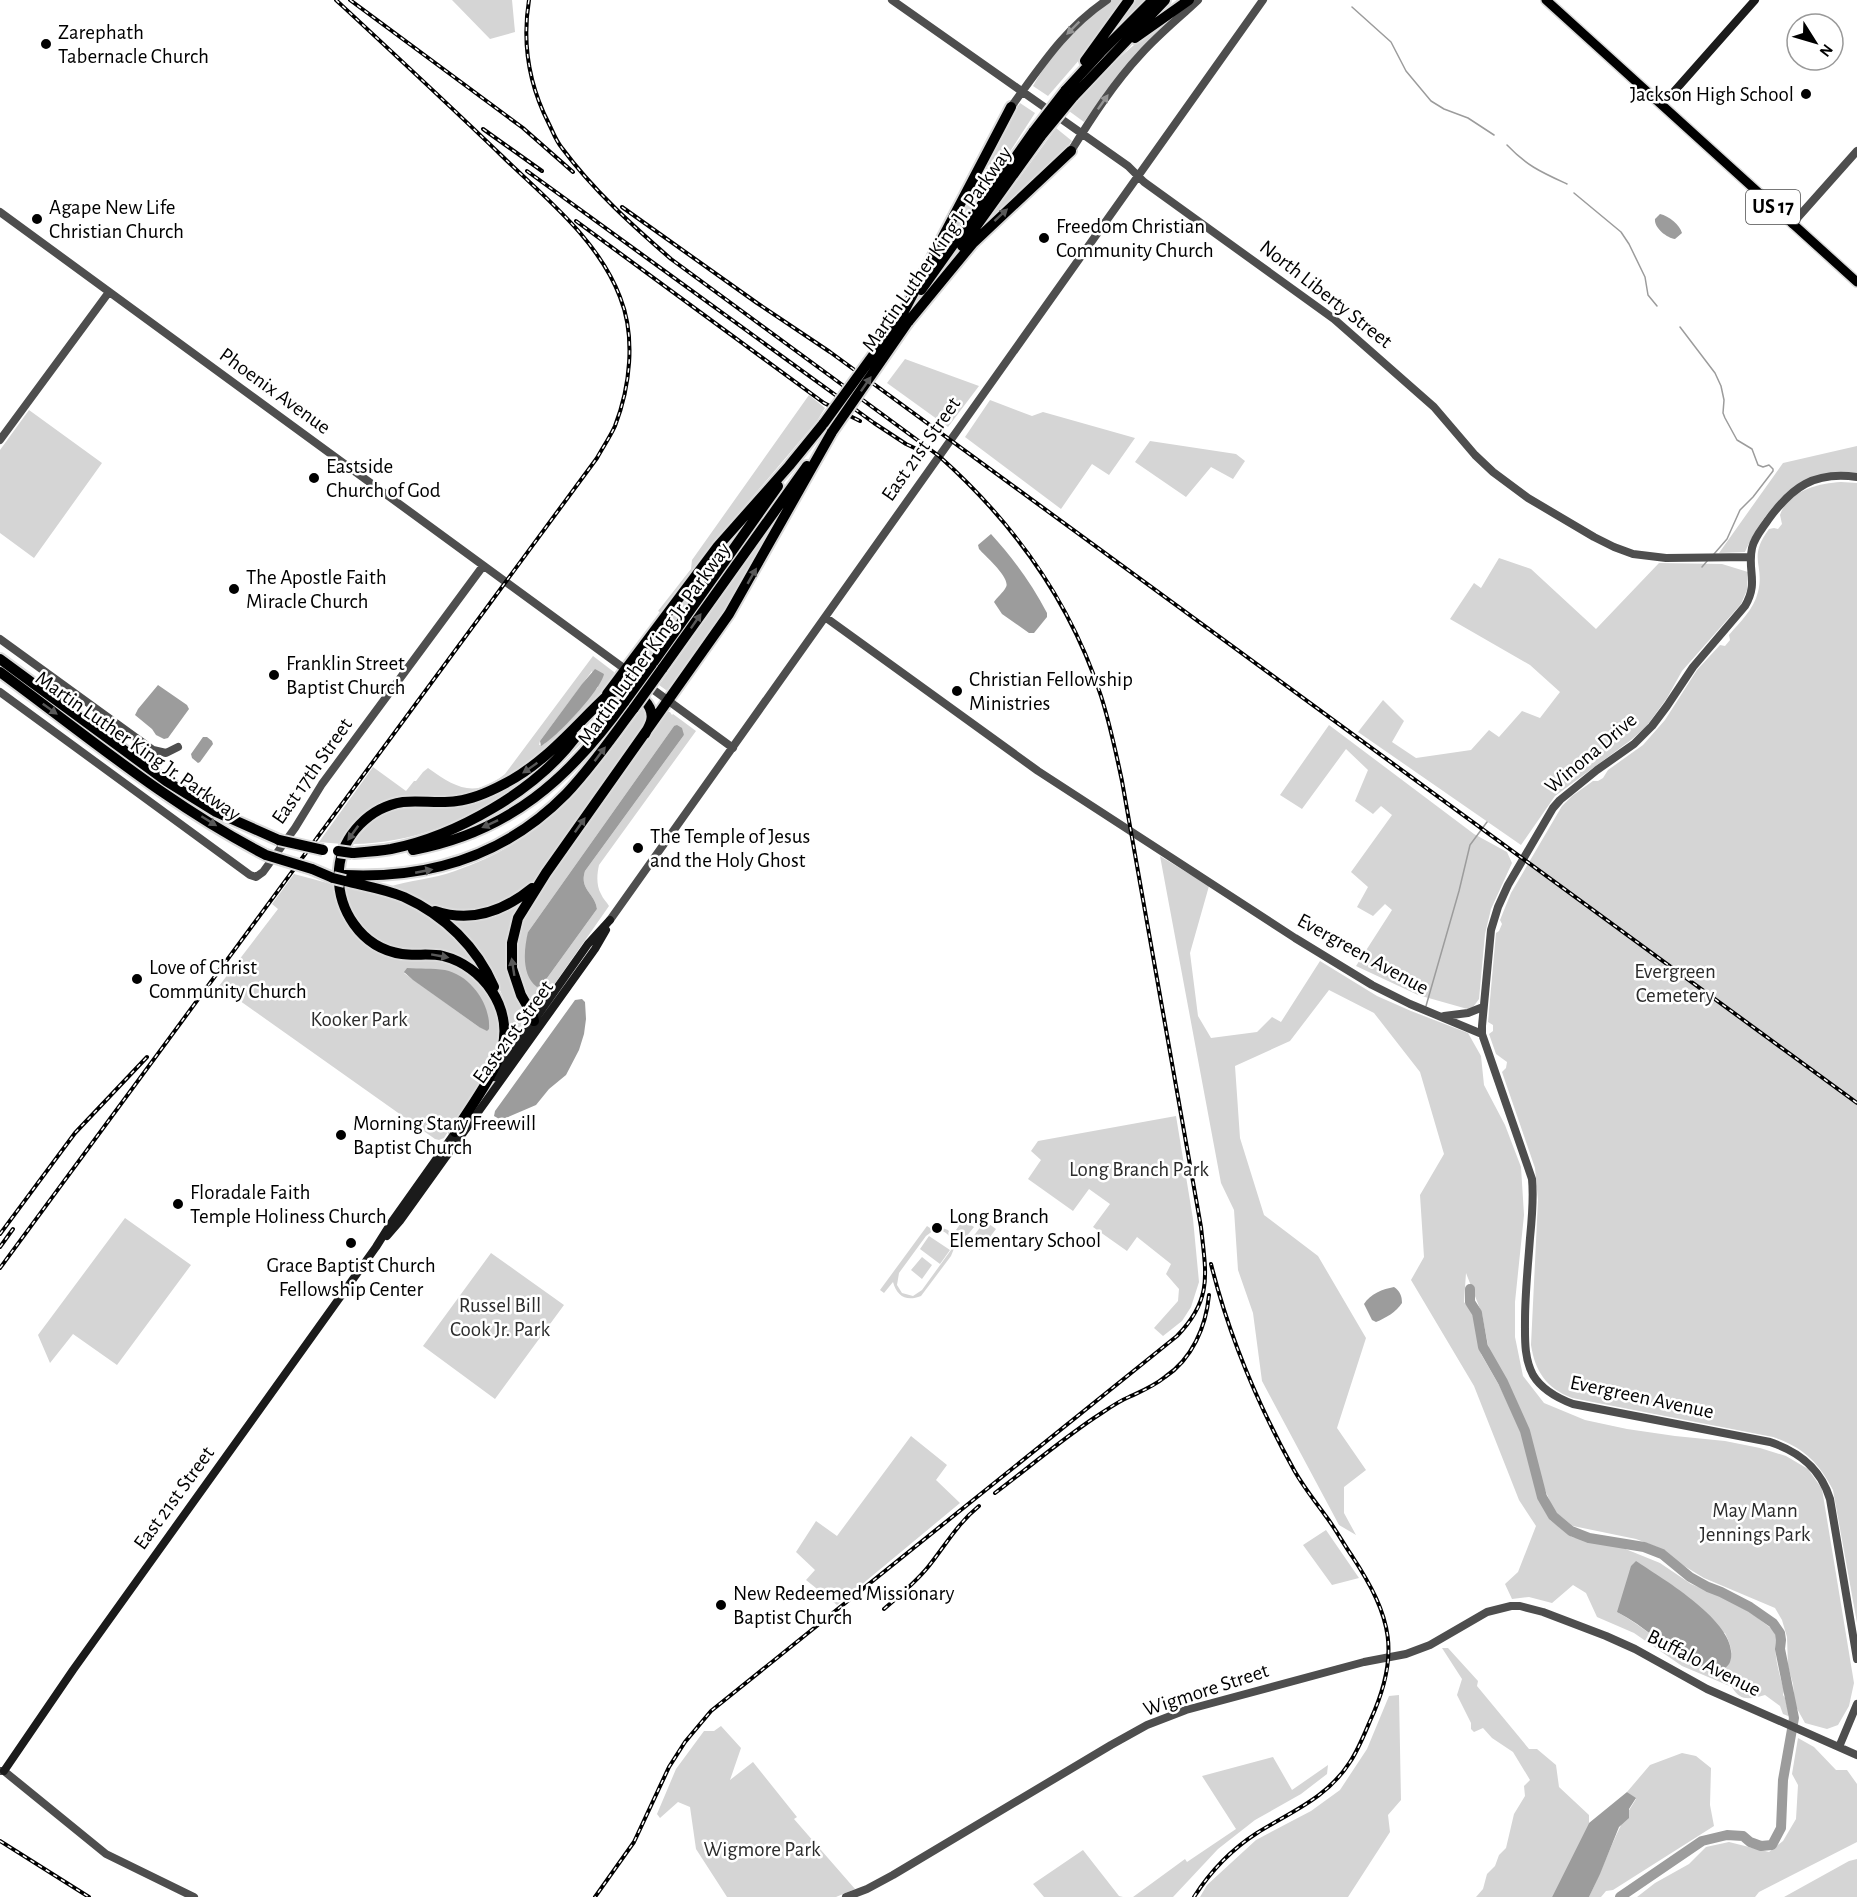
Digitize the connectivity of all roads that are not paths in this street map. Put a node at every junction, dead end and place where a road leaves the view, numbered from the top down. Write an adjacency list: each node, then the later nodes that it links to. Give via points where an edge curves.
1 (892, 0): 12 (street, North Liberty Street)
2 (1107, 0): 12 (street, one-way to 12, via 1079,21)
3 (1129, 0): 13 (highway, via 1095,46)
4 (1153, 0): 13 (highway, Martin Luther King Jr. Parkway, via 1109,43)
5 (1164, 0): 11 (highway, Martin Luther King Jr. Parkway)
6 (1189, 0): 11 (highway)
7 (1198, 0): 16 (street, one-way to 7, via 1136,59)
8 (1263, 0): 19 (street, East 21st Street)
9 (1546, 0): 14 (main road, US 17)
10 (1755, 0): 14 (main road, via 1671,95)
11 (1123, 42): 13 (highway, Martin Luther King Jr. Parkway)
12 (1022, 92): 15 (street); 16 (street, North Liberty Street)
13 (1069, 94): 24 (highway, Martin Luther King Jr. Parkway, bridge)
14 (1659, 102): 21 (main road, US 17)
15 (1011, 107): 24 (highway)
16 (1082, 133): 17 (street); 19 (street, North Liberty Street)
17 (1071, 151): 24 (highway, one-way to 17, via 973,243)
18 (1857, 151): 21 (street)
19 (1138, 175): 29 (street, North Liberty Street, via 1334,319 1434,407 1475,455 1513,488 1614,548 1633,554); 31 (street, East 21st Street)
20 (0, 212): 23 (street, Phoenix Avenue)
21 (1792, 224): 22 (main road, US 17)
22 (1857, 282)
23 (109, 292): 27 (street); 30 (street, Phoenix Avenue)
24 (905, 320): 25 (highway, Martin Luther King Jr. Parkway, bridge); 26 (highway, Martin Luther King Jr. Parkway, one-way to 24, bridge)
25 (824, 423): 34 (highway, via 718,546); 42 (highway, Martin Luther King Jr. Parkway, one-way to 42, bridge, via 595,741 541,794 513,813 443,843 400,852)
26 (832, 432): 38 (highway, one-way to 26, via 736,603); 44 (highway, Martin Luther King Jr. Parkway, one-way to 26, bridge, via 432,869 463,861 505,841 567,792 634,708)
27 (0, 440)
28 (1857, 477): 29 (street, Winona Drive, via 1814,480 1790,493 1755,539)
29 (1751, 557): 48 (street, Winona Drive, via 1753,587 1745,606 1693,667 1643,736 1560,800 1522,858 1492,924)
30 (483, 566): 34 (street, Phoenix Avenue); 36 (street, East 17th Street, via 259,876 253,876)
31 (825, 617): 41 (street, East 21st Street); 49 (street, Evergreen Avenue, via 1088,804 1343,968 1410,1004)
32 (0, 639): 40 (street, via 157,753)
33 (0, 659): 42 (highway, Martin Luther King Jr. Parkway, bridge, via 166,781 216,812 279,840)
34 (625, 670): 37 (highway); 38 (street, Phoenix Avenue)
35 (0, 672): 44 (highway, Martin Luther King Jr. Parkway, one-way to 44, bridge, via 164,792 247,845 266,855)
36 (0, 692)
37 (603, 700): 39 (highway, via 617,691 638,694 651,711); 42 (highway, via 555,761 494,806 421,841); 47 (highway, one-way to 47, via 550,753 505,784 459,801 407,802 386,807 363,820 343,848 339,889 357,930 380,948 441,956 465,965 484,982)
38 (668, 701): 39 (highway); 41 (street, Phoenix Avenue)
39 (645, 734): 43 (highway, one-way to 39)
40 (178, 747)
41 (733, 748): 46 (street, East 21st Street)
42 (353, 853)
43 (546, 873): 45 (highway, via 522,896 488,913 462,917); 50 (highway, one-way to 43, via 515,981 512,943 518,918)
44 (345, 878): 45 (highway)
45 (421, 906): 47 (highway, via 451,927 474,952)
46 (610, 920): 50 (main road, East 21st Street); 52 (main road, East 21st Street, via 595,949)
47 (500, 1005): 53 (highway, via 504,1018 502,1048)
48 (1483, 1007): 49 (street); 51 (street, Winona Drive)
49 (1442, 1016): 51 (street, Evergreen Avenue)
50 (534, 1021): 52 (street); 53 (main road, East 21st Street)
51 (1482, 1034): 56 (street, Evergreen Avenue, via 1532,1179 1525,1343 1533,1374 1551,1394 1573,1404 1770,1442 1792,1450 1808,1462 1825,1484 1830,1499)
52 (533, 1035): 54 (main road, East 21st Street, via 400,1221)
53 (455, 1132): 54 (main road, East 21st Street)
54 (376, 1248): 60 (main road, East 21st Street)
55 (1534, 1609): 58 (street, Buffalo Avenue, via 1635,1649 1697,1683); 62 (street, Wigmore Street, via 1500,1608 1406,1654 1364,1662 1159,1720 893,1875)
56 (1857, 1659)
57 (1857, 1704): 58 (street)
58 (1839, 1747): 59 (street, Buffalo Avenue)
59 (1857, 1755)
60 (2, 1771): 61 (street, via 106,1854)
61 (194, 1897)
62 (846, 1897)

